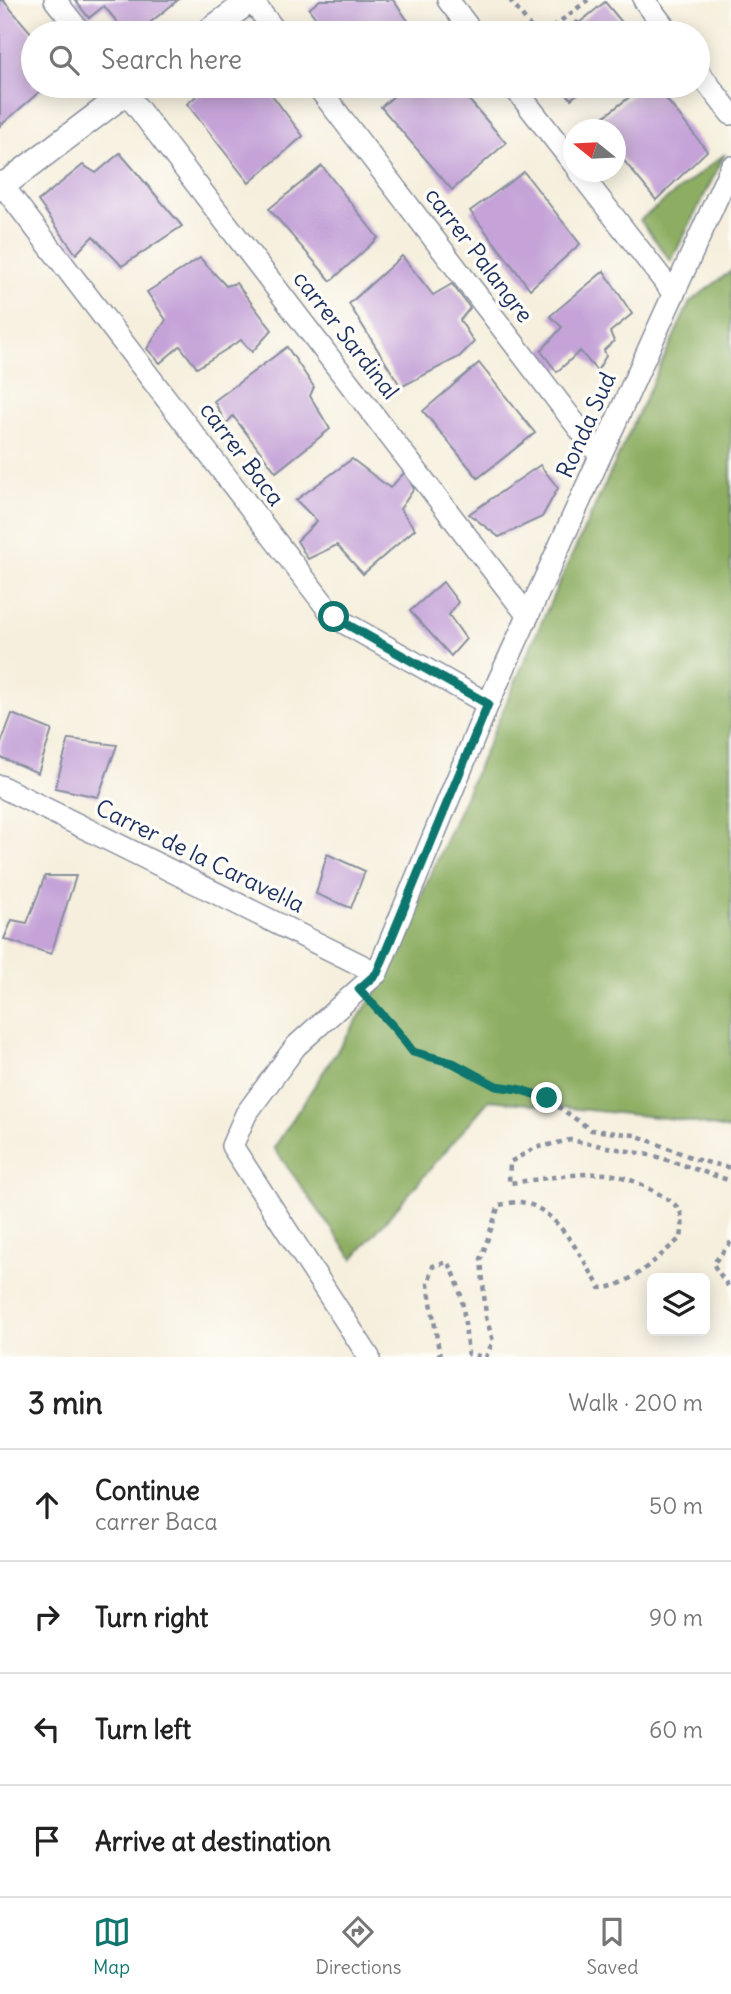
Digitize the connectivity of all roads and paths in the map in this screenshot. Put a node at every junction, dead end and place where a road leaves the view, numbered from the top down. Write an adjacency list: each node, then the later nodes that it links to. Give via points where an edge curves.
1 (55, 0): 7 (street)
2 (251, 0): 8 (street); 9 (street)
3 (448, 0): 10 (street)
4 (510, 0): 11 (path)
5 (588, 0): 12 (path)
6 (644, 0): 13 (street)
7 (72, 21)
8 (222, 21)
9 (267, 21)
10 (464, 21)
11 (526, 21)
12 (561, 21)
13 (660, 21)
14 (710, 87): 19 (street)
15 (115, 98): 23 (street)
16 (136, 98): 26 (street, carrer Sardinal)
17 (326, 98): 25 (street, carrer Palangre)
18 (522, 98): 20 (street)
19 (731, 114)
20 (563, 151)
21 (731, 167): 24 (street, Ronda Sud)
22 (587, 182): 24 (street)
23 (1, 185): 27 (street, carrer Baca, via 334,617)
24 (674, 294): 25 (street, Ronda Sud)
25 (600, 456): 26 (street, Ronda Sud)
26 (528, 616): 27 (street, Ronda Sud)
27 (488, 704): 29 (street, Ronda Sud)
28 (0, 786): 29 (street, Carrer de la Caravel·la)
29 (377, 973): 30 (street)
30 (359, 989): 31 (path, via 413,1052 453,1063 496,1086 547,1098 591,1130 635,1135); 35 (street, via 296,1046 246,1114 232,1146)
31 (731, 1168)
32 (731, 1181): 36 (path, via 655,1156 570,1140 535,1148 510,1162 509,1183 617,1175 647,1188 676,1204 684,1220 681,1238 614,1288 600,1288 571,1241 544,1212 520,1202 499,1205 481,1259 492,1341 486,1357 468,1354 465,1310 448,1262 433,1266 428,1284)
33 (731, 1242): 34 (path, via 713,1264)
34 (731, 1285)
35 (369, 1357)
36 (440, 1357)

